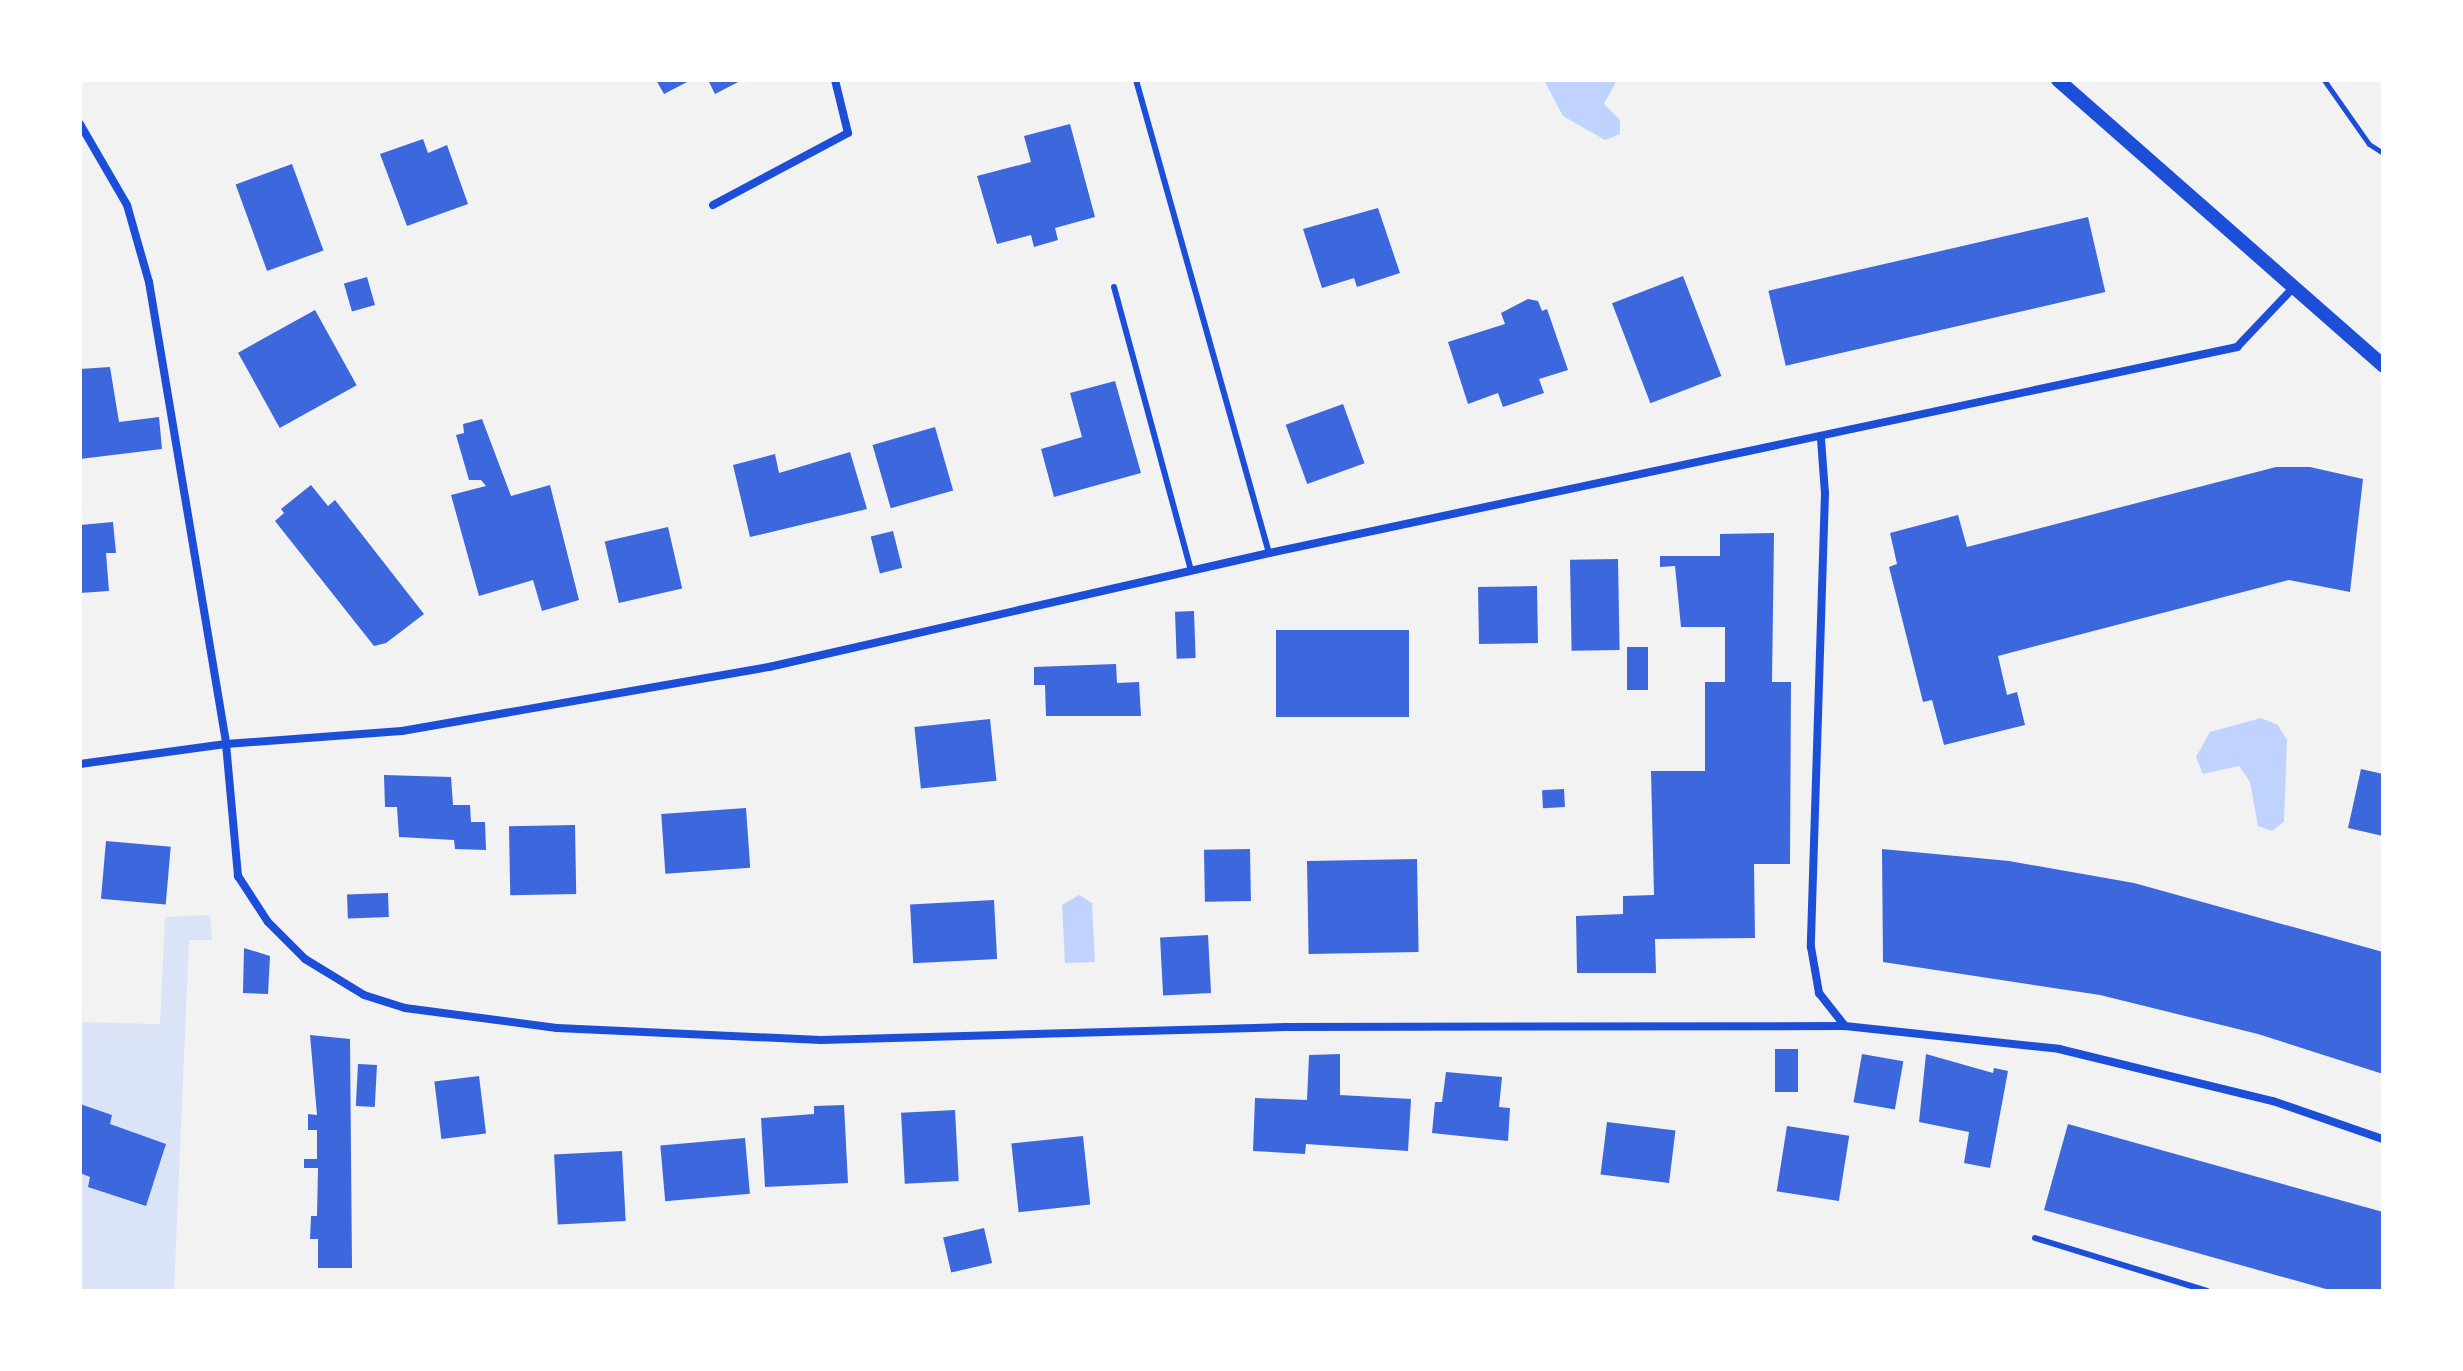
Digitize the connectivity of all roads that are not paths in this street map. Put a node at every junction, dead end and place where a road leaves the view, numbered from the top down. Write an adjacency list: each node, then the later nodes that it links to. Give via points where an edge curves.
1 (835, 80): 5 (street, via 848,133)
2 (1136, 80): 10 (lane)
3 (2058, 80): 7 (street)
4 (80, 124): 12 (street, via 127,205 149,282)
5 (713, 205)
6 (1114, 287): 11 (lane)
7 (2293, 288): 8 (street); 9 (street, via 2237,347)
8 (2383, 366)
9 (1821, 439): 10 (street); 14 (street, via 1825,493 1811,947 1819,993)
10 (1269, 553): 11 (street)
11 (1191, 570): 12 (street, via 769,667 402,731)
12 (226, 744): 13 (street); 14 (street, via 238,876 268,922 305,959 364,995 405,1008 557,1028 821,1040 1285,1027)
13 (80, 764)
14 (1845, 1026): 15 (street, via 2059,1049 2273,1101)
15 (2383, 1139)
16 (2035, 1238): 17 (lane)
17 (2207, 1291)

